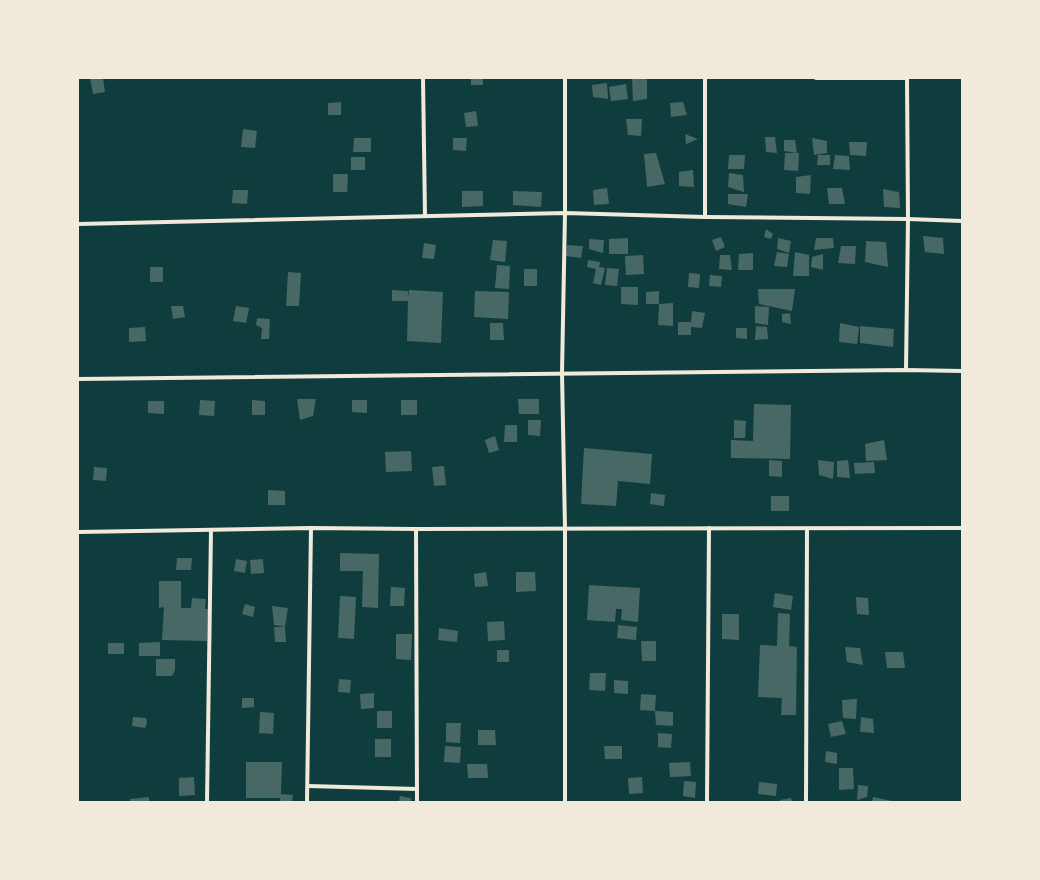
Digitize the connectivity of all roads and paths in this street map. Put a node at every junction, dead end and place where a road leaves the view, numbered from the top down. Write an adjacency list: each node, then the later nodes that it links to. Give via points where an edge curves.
1 (423, 78): 7 (street)
2 (565, 78): 6 (street)
3 (705, 78): 8 (street)
4 (816, 78): 5 (street)
5 (907, 78): 9 (street)
6 (565, 213): 7 (street); 8 (street); 14 (street)
7 (425, 216): 11 (street)
8 (705, 217): 9 (street)
9 (908, 218): 10 (street); 12 (street)
10 (962, 221)
11 (78, 224)
12 (906, 370): 13 (street); 14 (street)
13 (962, 371)
14 (562, 373): 15 (street); 17 (street)
15 (78, 379)
16 (311, 528): 21 (street); 22 (street); 24 (street)
17 (565, 528): 18 (street); 22 (street); 29 (street)
18 (709, 528): 20 (street); 30 (street)
19 (962, 528): 20 (street)
20 (807, 529): 31 (street)
21 (211, 530): 23 (street); 26 (street)
22 (416, 530): 25 (street)
23 (78, 532)
24 (308, 786): 25 (street); 27 (street)
25 (417, 789): 28 (street)
26 (207, 802)
27 (307, 802)
28 (417, 802)
29 (565, 802)
30 (707, 802)
31 (806, 802)

